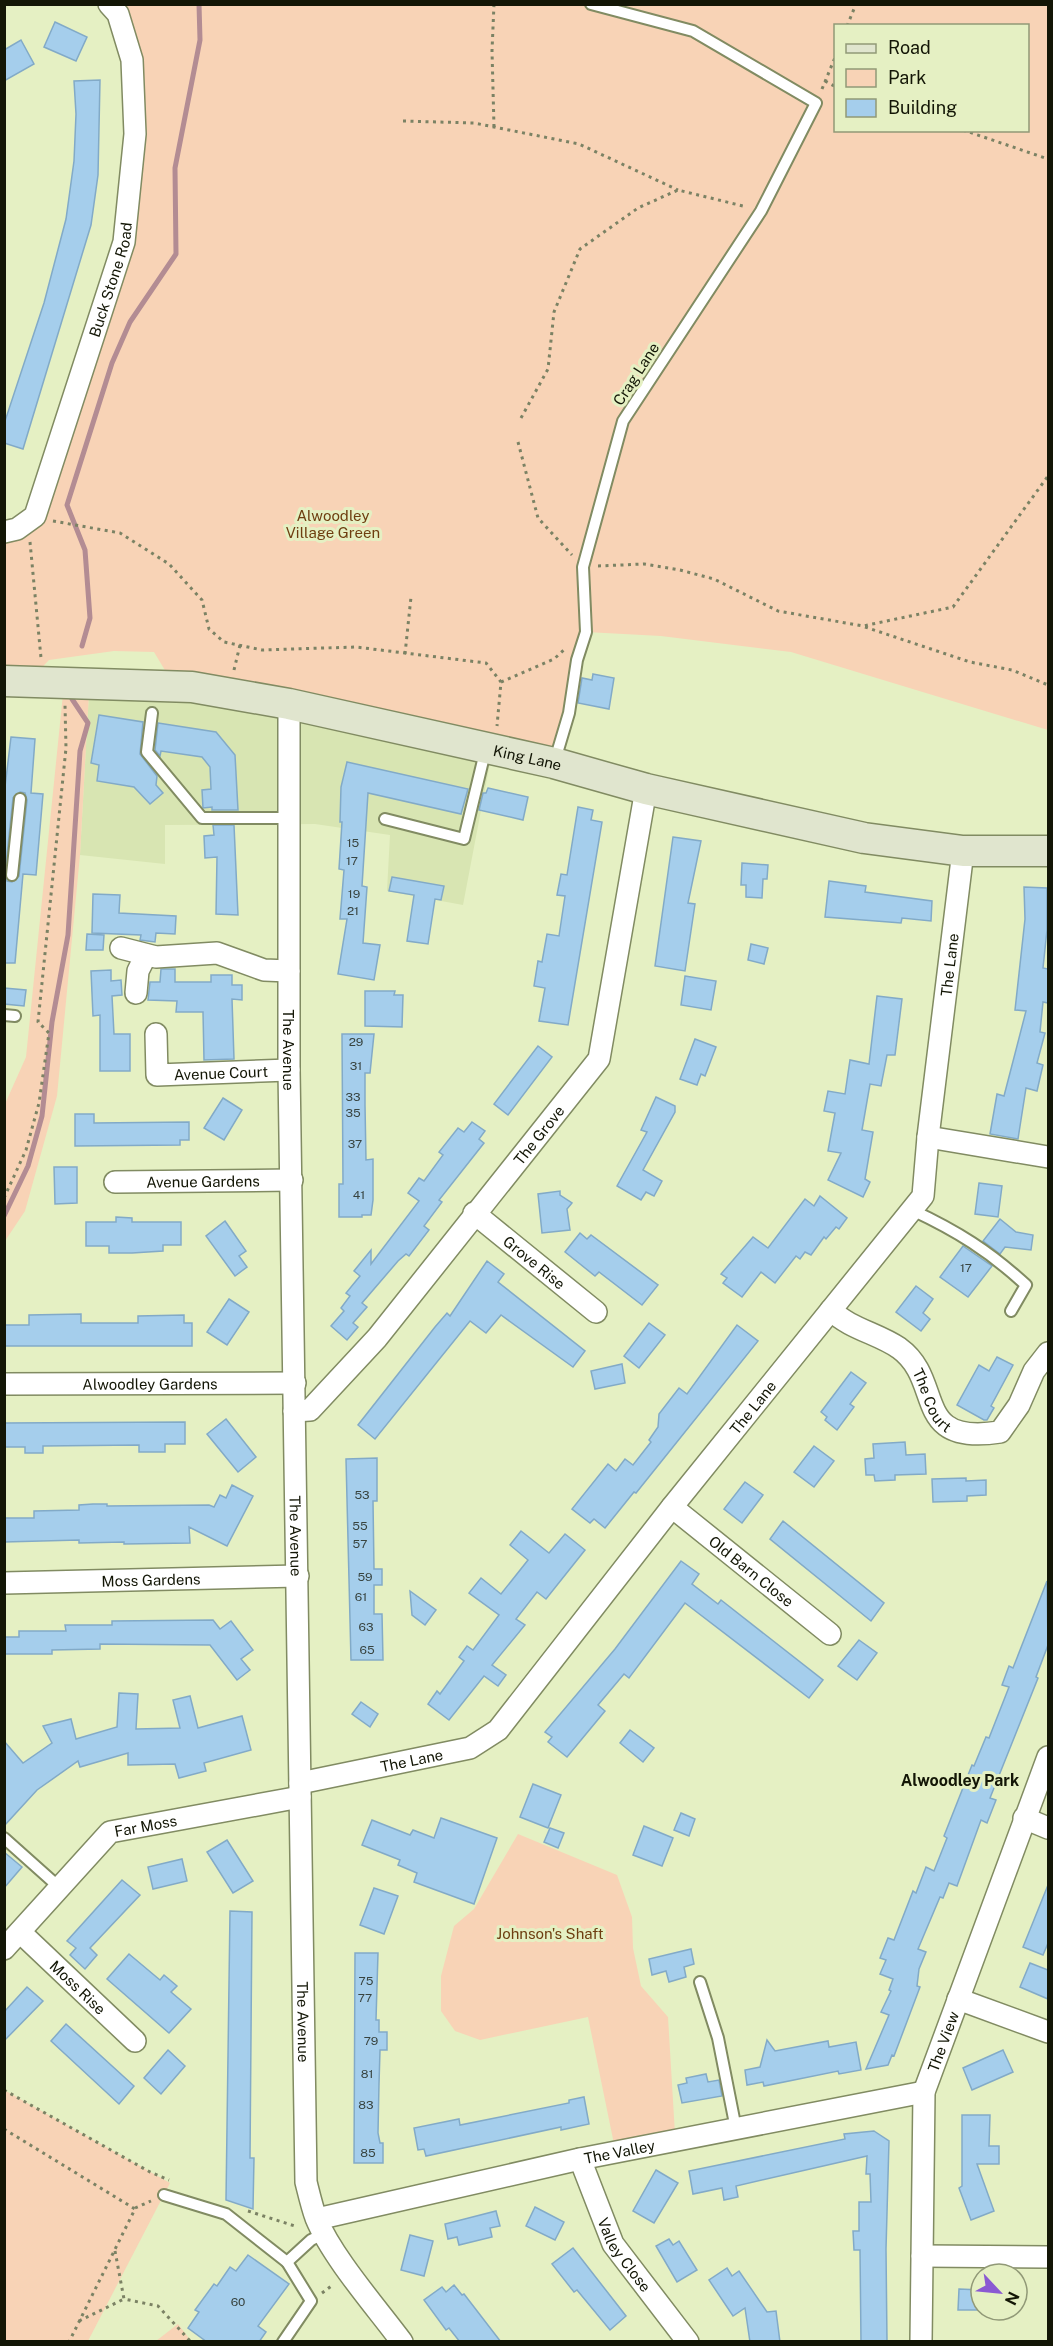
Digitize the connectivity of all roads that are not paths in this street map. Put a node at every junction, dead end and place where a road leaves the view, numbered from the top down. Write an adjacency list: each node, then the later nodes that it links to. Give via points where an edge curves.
1 (109, 4): 3 (street, Buck Stone Road, via 118,14 132,60 135,134 124,242 35,516 17,529)
2 (591, 4): 9 (lane, Crag Lane, via 693,31 816,103 761,211 623,421 583,567 586,632)
3 (4, 532)
4 (4, 681): 5 (street, King Lane, via 192,687)
5 (289, 704): 8 (street, King Lane); 12 (street, The Avenue)
6 (152, 713): 12 (lane, via 147,752 202,818)
7 (557, 718): 9 (lane, via 561,732)
8 (493, 750): 9 (street, King Lane); 13 (lane, via 464,839)
9 (554, 763): 10 (street, King Lane)
10 (646, 789): 15 (street, King Lane, via 864,838); 29 (street, The Grove, via 599,1059)
11 (20, 799): 14 (lane)
12 (289, 818): 20 (street, The Avenue)
13 (385, 819)
14 (10, 845): 17 (lane)
15 (963, 851): 16 (street, King Lane); 24 (street, The Lane)
16 (1048, 851)
17 (12, 875)
18 (121, 948): 19 (street)
19 (146, 955): 20 (street, via 217,953 264,970); 21 (street, via 138,971)
20 (289, 971): 23 (street, The Avenue)
21 (136, 993)
22 (156, 1034): 23 (street, Avenue Court, via 157,1075)
23 (289, 1070): 26 (street, The Avenue)
24 (928, 1137): 25 (street); 28 (street, The Lane, via 923,1196)
25 (1048, 1157)
26 (292, 1180): 27 (street, Avenue Gardens); 34 (street, The Avenue)
27 (115, 1182)
28 (912, 1210): 30 (street, The Lane); 31 (lane, via 960,1233 1026,1285)
29 (474, 1213): 32 (street, Grove Rise); 36 (street, The Grove, via 377,1338 310,1410)
30 (831, 1310): 33 (street, The Court, via 840,1320 899,1348 918,1367 934,1415 952,1429 981,1435 999,1432); 37 (street, The Lane)
31 (1011, 1311)
32 (596, 1312)
33 (1048, 1353)
34 (294, 1383): 35 (street, Alwoodley Gardens); 36 (street, The Avenue)
35 (4, 1384)
36 (294, 1411): 38 (street, The Avenue)
37 (672, 1507): 40 (street, Old Barn Close); 42 (street, The Lane, via 498,1730 484,1741 470,1748)
38 (298, 1576): 39 (street, Moss Gardens); 42 (street, The Avenue)
39 (4, 1583)
40 (830, 1634)
41 (1048, 1757): 43 (street, The View)
42 (300, 1790): 46 (street, Far Moss, via 110,1832); 57 (street, The Avenue, via 306,2182)
43 (1024, 1818): 44 (street); 50 (street, The View)
44 (1048, 1828)
45 (4, 1838): 46 (lane)
46 (60, 1888): 47 (street, Far Moss)
47 (20, 1932): 48 (street, Far Moss); 52 (street, Moss Rise)
48 (4, 1948)
49 (700, 1982): 54 (lane, via 718,2038)
50 (958, 1999): 51 (street); 53 (street, The View)
51 (1048, 2032)
52 (135, 2040)
53 (924, 2092): 54 (street, The Valley); 58 (street, The View)
54 (736, 2129): 55 (street, The Valley)
55 (580, 2159): 57 (street, The Valley); 63 (street, Valley Close, via 613,2244)
56 (164, 2195): 60 (lane, via 226,2214)
57 (314, 2227): 60 (lane, via 311,2240); 62 (street, The Avenue)
58 (922, 2256): 59 (street); 64 (street, The View)
59 (1048, 2257)
60 (287, 2262): 61 (lane, via 311,2301)
61 (283, 2342)
62 (402, 2342)
63 (688, 2342)
64 (921, 2342)

